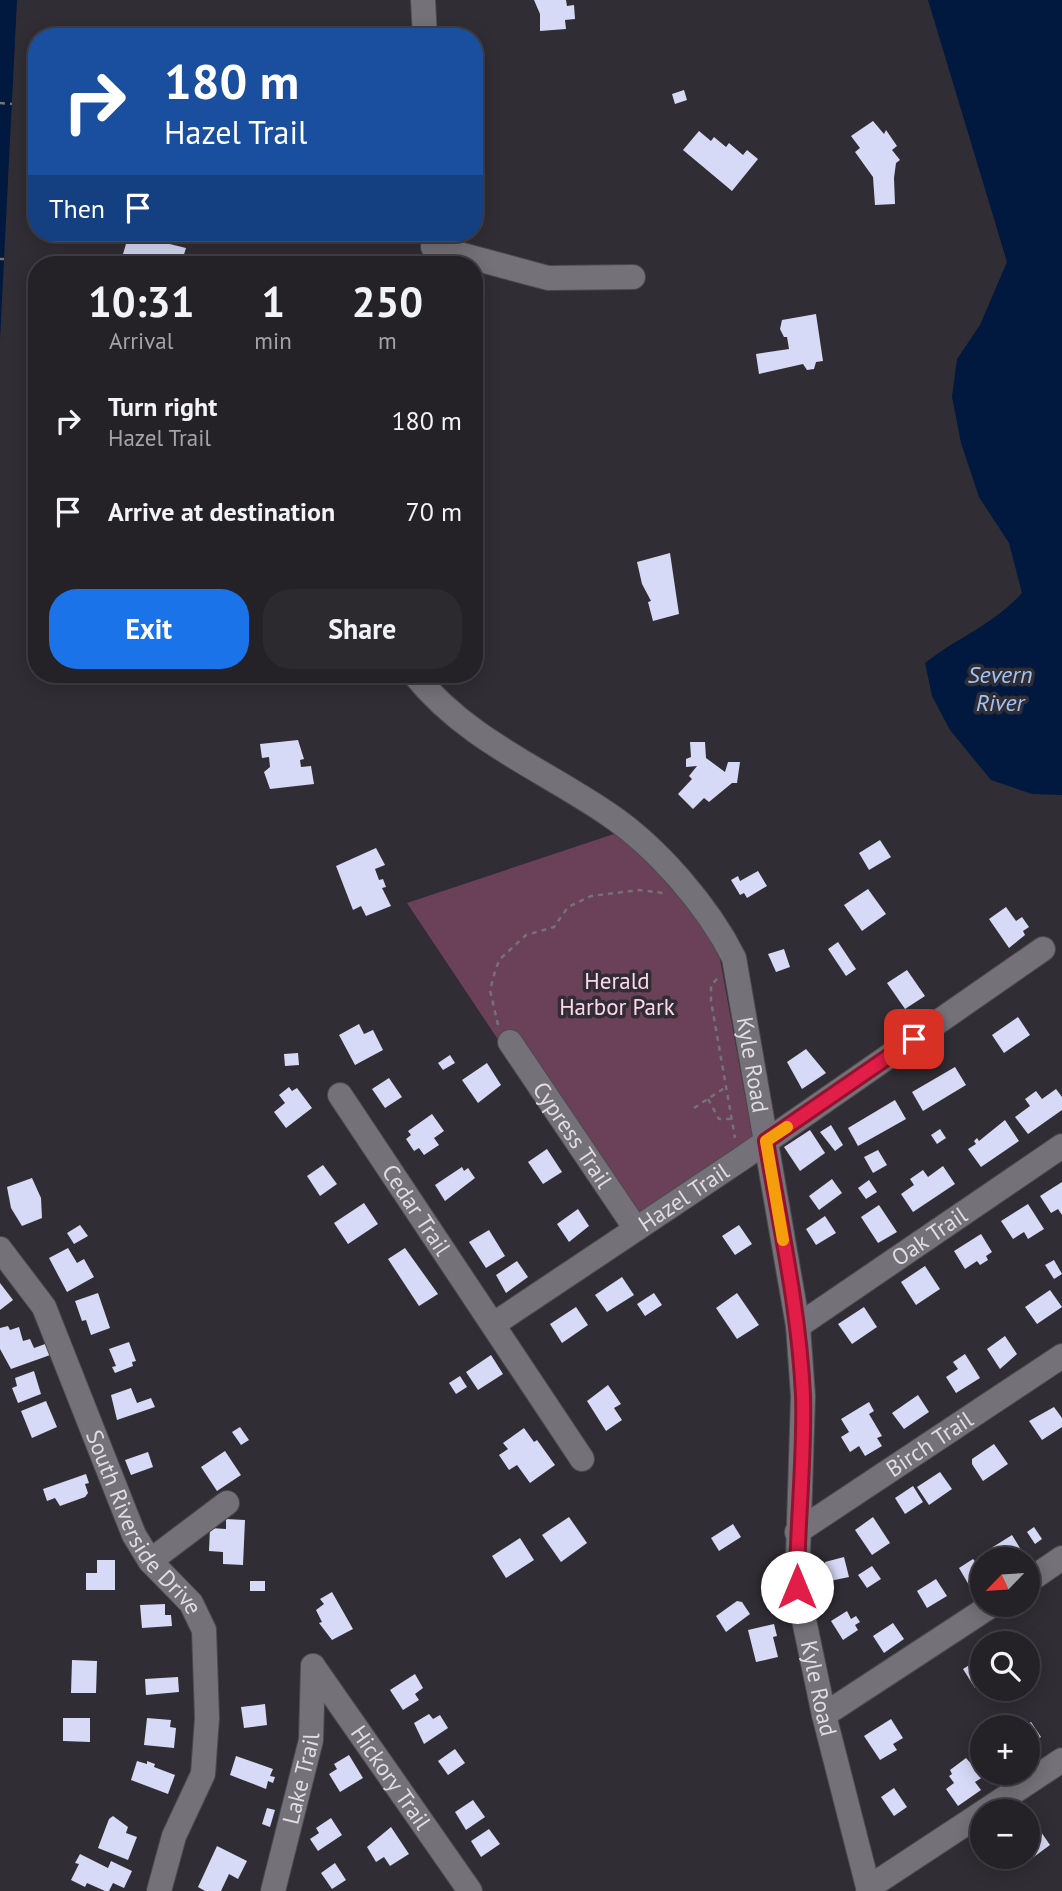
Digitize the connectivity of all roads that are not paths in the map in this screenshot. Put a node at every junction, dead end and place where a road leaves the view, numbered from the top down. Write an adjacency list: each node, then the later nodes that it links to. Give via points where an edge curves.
1 (423, 0): 2 (street)
2 (425, 28)
3 (432, 248): 4 (street)
4 (463, 256)
5 (483, 261): 6 (street, via 548,278)
6 (633, 277)
7 (421, 683): 11 (street, Kyle Road, via 489,744 609,815 648,845 719,928 734,958)
8 (1043, 949): 11 (street, Hazel Trail)
9 (510, 1042): 13 (street, Cypress Trail)
10 (340, 1095): 15 (street, Cedar Trail)
11 (766, 1141): 13 (street, Hazel Trail); 16 (street, Kyle Road)
12 (1062, 1146): 16 (street, Oak Trail)
13 (636, 1229): 15 (street, Hazel Trail)
14 (0, 1249): 22 (street, South Riverside Drive, via 44,1307 134,1535)
15 (494, 1324): 18 (street, Cedar Trail)
16 (798, 1326): 20 (street, Kyle Road, via 803,1396)
17 (1062, 1356): 20 (street, Birch Trail)
18 (582, 1459)
19 (227, 1503): 22 (street)
20 (797, 1532): 26 (street, Kyle Road, via 797,1587)
21 (1062, 1558): 23 (street)
22 (150, 1561): 31 (street, South Riverside Drive, via 191,1603 204,1630 207,1718 203,1774 174,1836)
23 (1040, 1572)
24 (974, 1617): 26 (street)
25 (313, 1666): 32 (street, Lake Trail, via 311,1740); 33 (street, Hickory Trail)
26 (824, 1715): 30 (street, Kyle Road)
27 (1062, 1760): 28 (street)
28 (1003, 1799)
29 (970, 1821): 30 (street)
30 (868, 1889)
31 (159, 1891)
32 (273, 1891)
33 (470, 1891)

